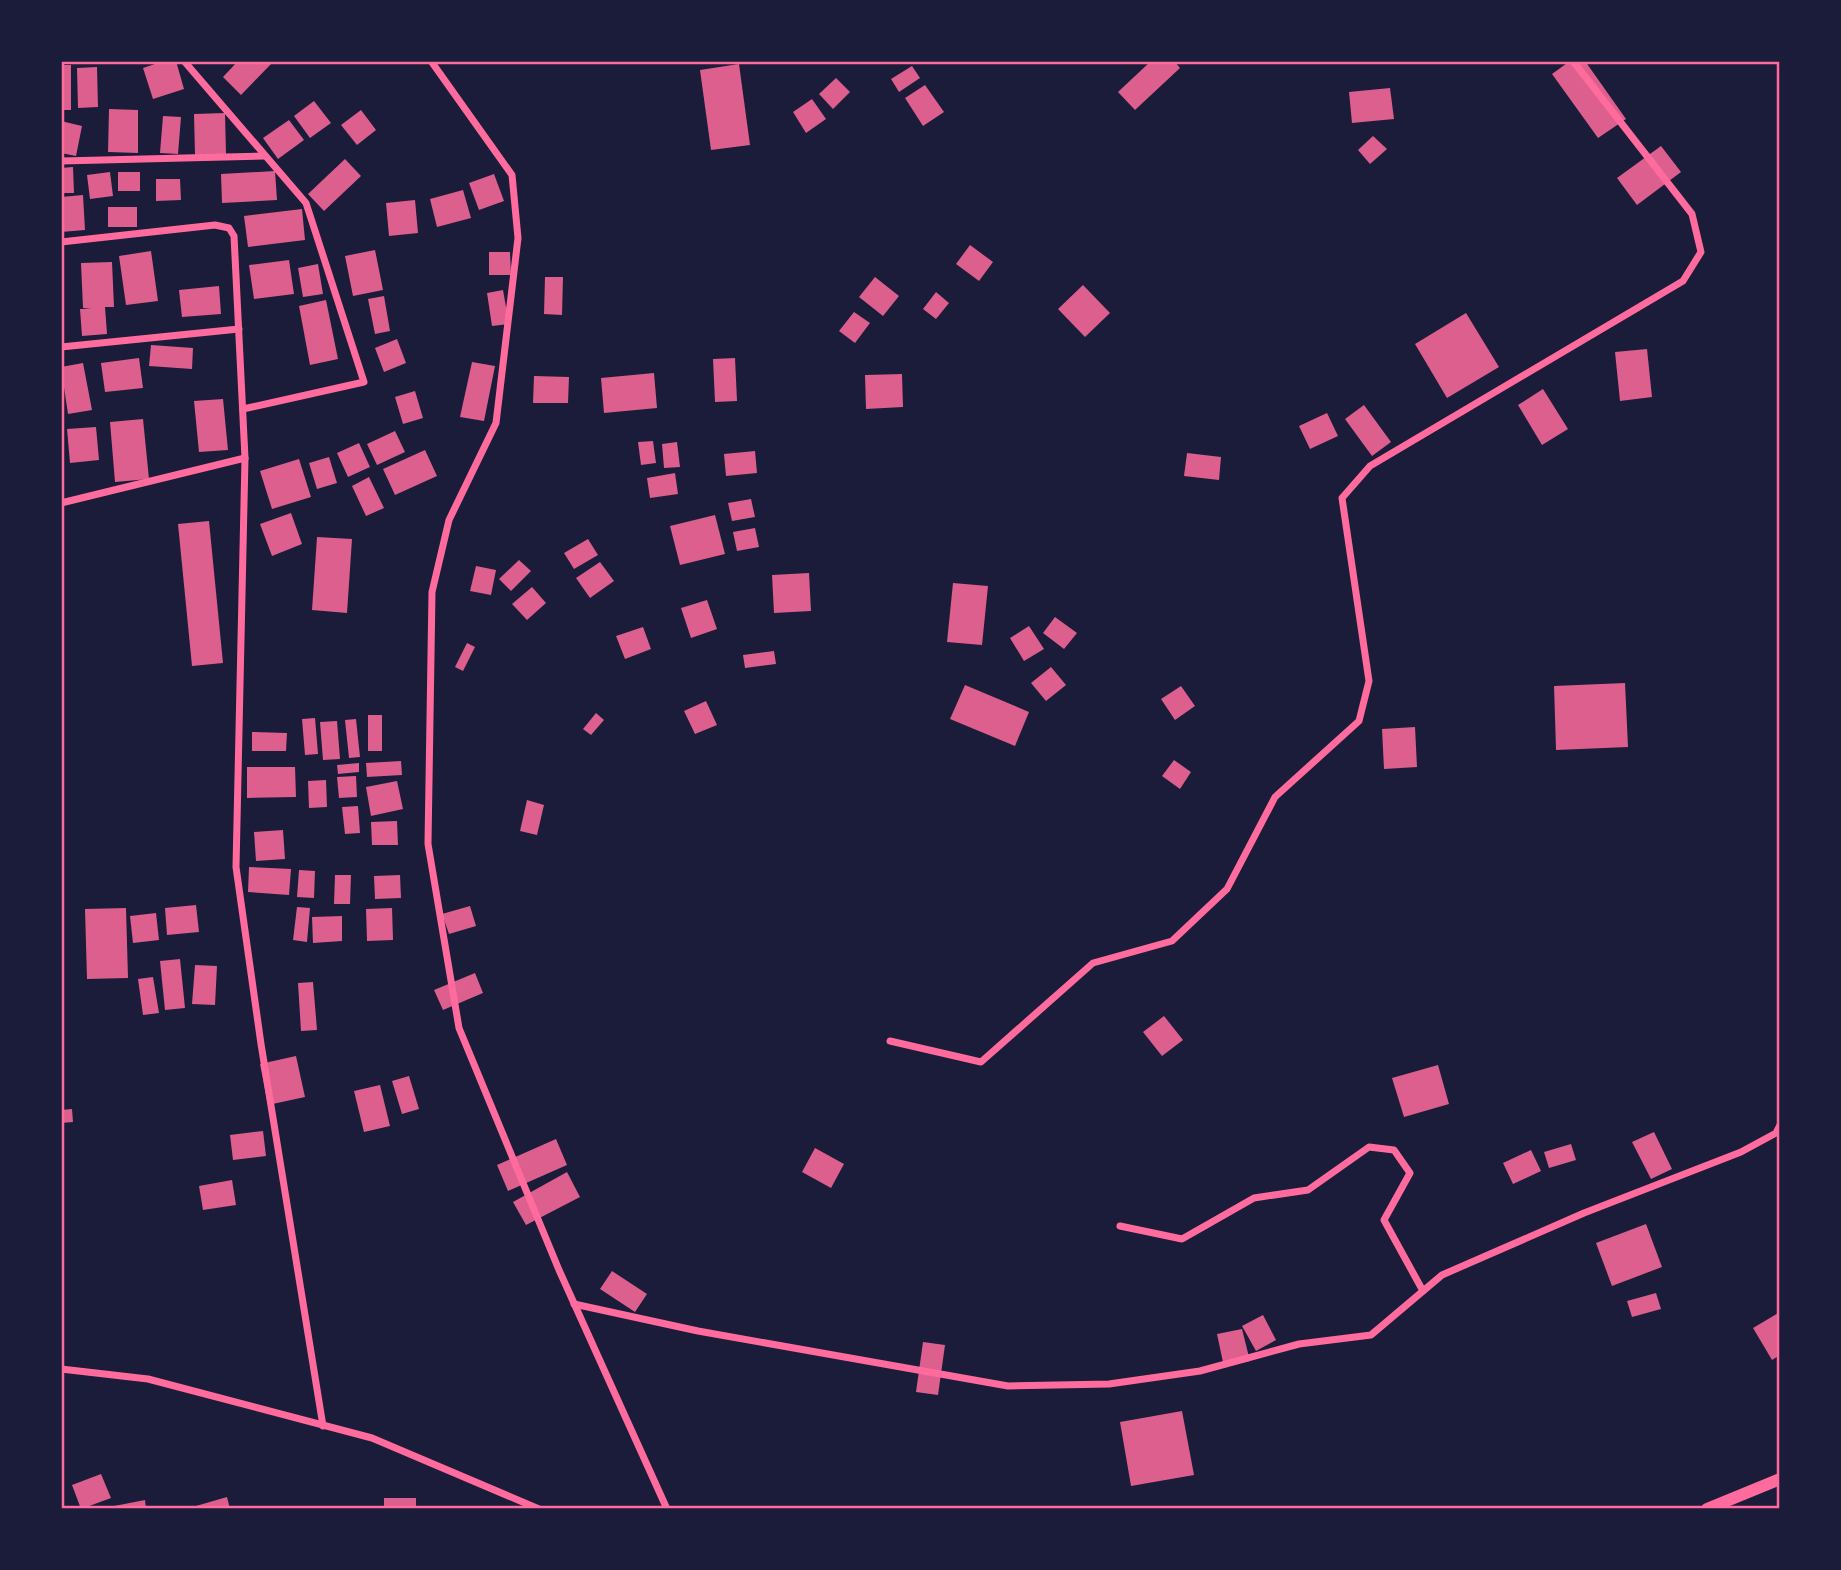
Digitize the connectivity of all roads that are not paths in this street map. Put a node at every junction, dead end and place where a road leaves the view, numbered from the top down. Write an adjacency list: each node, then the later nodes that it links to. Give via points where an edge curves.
1 (184, 61): 4 (street)
2 (431, 61): 16 (street, via 512,175 518,238 496,423 449,520 432,593 428,844 459,1028)
3 (1573, 61): 12 (street, via 1692,214 1701,252 1683,281 1370,466 1342,498 1369,681 1359,721 1275,797 1227,889 1172,941 1093,963 981,1062)
4 (265, 156): 5 (street); 9 (street, via 306,203 364,382)
5 (61, 160)
6 (61, 242): 7 (street, via 215,225 229,228 234,236)
7 (239, 329): 8 (street); 9 (street)
8 (61, 347)
9 (243, 409): 10 (street)
10 (246, 458): 11 (street); 18 (street, via 236,867)
11 (61, 503)
12 (890, 1041)
13 (1780, 1125): 15 (street, via 1776,1133 1741,1152 1572,1218 1442,1275)
14 (1120, 1226): 15 (street, via 1182,1239 1254,1198 1308,1190 1369,1147 1394,1150 1410,1174 1384,1220)
15 (1423, 1291): 16 (street, via 1371,1335 1299,1344 1200,1371 1109,1384 1008,1386 698,1331)
16 (574, 1304): 21 (street)
17 (61, 1369): 18 (street, via 148,1379)
18 (323, 1426): 20 (street, via 372,1438)
19 (1780, 1479): 22 (street)
20 (539, 1509)
21 (667, 1509)
22 (1707, 1509)

